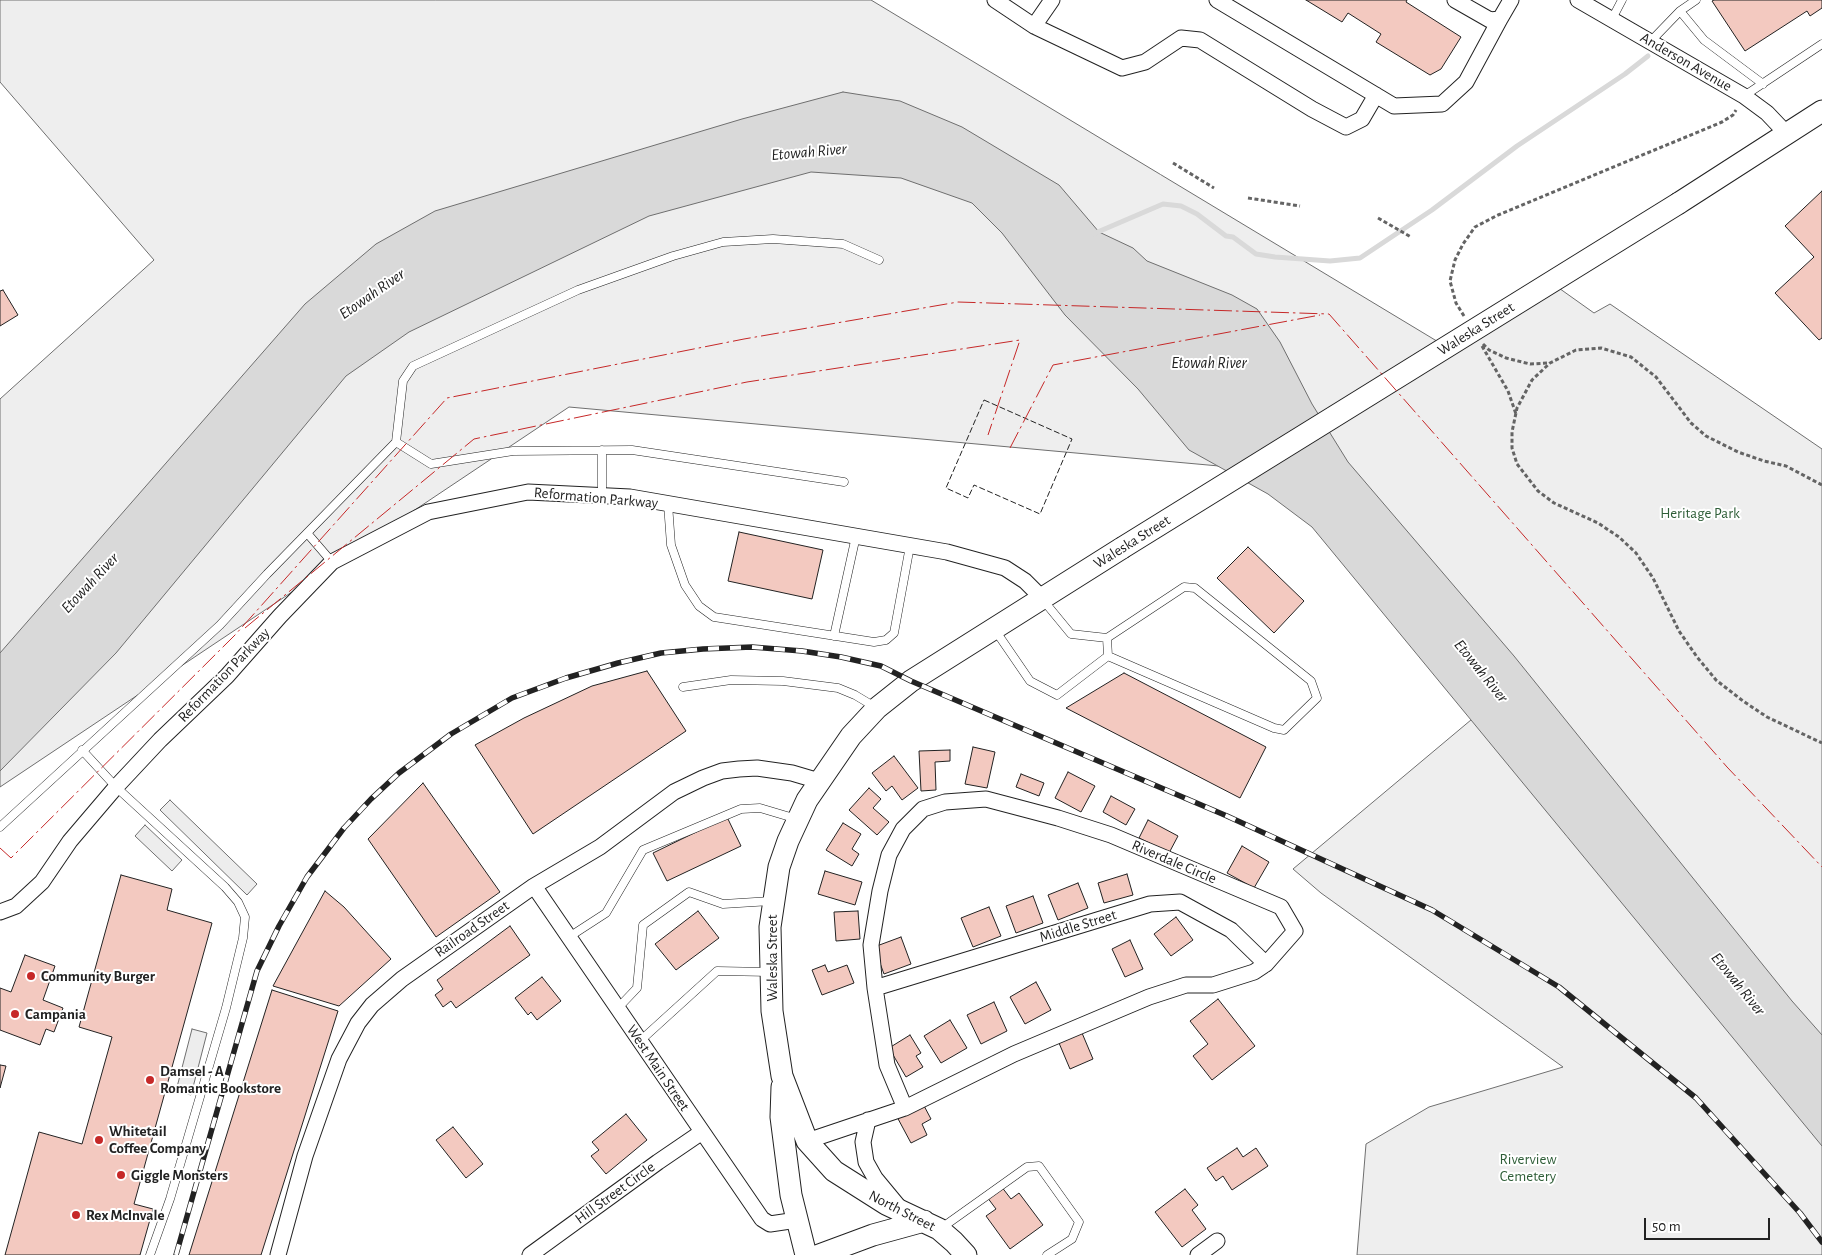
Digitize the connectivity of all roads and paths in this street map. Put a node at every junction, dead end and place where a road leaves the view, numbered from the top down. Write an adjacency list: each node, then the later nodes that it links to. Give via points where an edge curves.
1 (995, 0): 12 (street)
2 (1052, 0): 12 (street)
3 (1217, 0): 16 (street)
4 (1455, 0): 10 (street, via 1490,20)
5 (1511, 0): 10 (street)
6 (1578, 0): 11 (street, Anderson Avenue)
7 (1622, 0): 11 (lane)
8 (1696, 0): 9 (lane)
9 (1680, 11): 13 (lane); 15 (lane, via 1704,40)
10 (1500, 19): 16 (street, via 1466,82 1442,104 1394,106)
11 (1612, 19): 13 (street, Anderson Avenue)
12 (1034, 26): 16 (street, via 1122,68 1145,62 1181,38 1200,40 1312,110 1346,127 1362,119)
13 (1651, 41): 17 (street, Anderson Avenue)
14 (1822, 44): 15 (lane)
15 (1763, 84): 17 (lane)
16 (1376, 95)
17 (1744, 96): 19 (street, Anderson Avenue); 27 (path, via 1734,115 1722,122 1498,215 1475,228 1455,260 1450,281 1456,303)
18 (1820, 114): 19 (main road, Waleska Street)
19 (1786, 133): 40 (main road, Waleska Street, bridge, via 1679,203)
20 (1173, 163): 21 (path)
21 (1214, 188)
22 (1248, 198): 23 (path)
23 (1300, 206)
24 (1378, 218): 25 (path)
25 (1411, 237)
26 (879, 260): 30 (lane, via 843,244 773,239 723,242 578,290 413,366 404,381)
27 (1469, 324)
28 (1550, 363): 29 (path, via 1532,380); 29 (path, via 1530,364 1506,358 1489,350 1477,338 1508,391); 33 (path, via 1576,350 1601,348 1631,357 1656,377 1691,423 1706,436 1738,452 1786,466)
29 (1516, 414): 47 (path, via 1512,448 1517,464 1538,491 1554,504 1598,523 1636,553 1654,578 1679,631 1716,680 1767,716)
30 (396, 442): 31 (lane, via 431,464 513,451); 36 (lane)
31 (602, 450): 32 (lane, via 632,450); 34 (lane)
32 (844, 482)
33 (1822, 485)
34 (602, 496): 35 (street, Reformation Parkway); 39 (street, Reformation Parkway, via 528,492 428,512)
35 (668, 504): 37 (street, Reformation Parkway); 42 (lane, via 670,545 684,585 699,606 714,616)
36 (307, 533): 39 (lane); 48 (lane, via 220,626)
37 (856, 536): 38 (street, Reformation Parkway); 42 (lane)
38 (910, 546): 40 (street, Reformation Parkway, via 947,552 1005,568); 42 (lane, via 894,633 886,640 874,642)
39 (332, 562): 50 (street, Reformation Parkway, via 227,676)
40 (1042, 598): 41 (main road, Waleska Street); 43 (lane, via 1071,634)
41 (994, 629): 44 (lane, via 1030,681 1057,695); 46 (main road, Waleska Street, via 911,681)
42 (834, 636)
43 (1106, 638): 44 (lane); 44 (lane, via 1184,587 1194,588 1311,681 1317,698 1284,730 1274,728)
44 (1108, 656)
45 (683, 687): 46 (lane, via 731,680 783,681 838,688)
46 (876, 708): 49 (main road, Waleska Street)
47 (1822, 743)
48 (82, 750): 50 (lane); 52 (lane)
49 (819, 781): 51 (main road, Waleska Street); 53 (street, Railroad Street, via 757,768 722,771 702,778 674,792 600,847)
50 (116, 787): 55 (street, Reformation Parkway, via 70,841 42,882 16,906); 73 (lane, via 226,887 245,917 226,1008)
51 (797, 819): 54 (main road, Waleska Street, via 779,867); 56 (lane, via 760,808 741,809 642,850 606,913)
52 (0, 827)
53 (534, 886): 56 (street, West Main Street); 74 (street, Railroad Street, via 402,979 372,1005 358,1023 339,1059 305,1156)
54 (773, 901): 58 (main road, Waleska Street); 62 (lane, via 723,904 689,892 642,926 638,988)
55 (0, 912)
56 (569, 937): 62 (street, West Main Street)
57 (1266, 964): 61 (street, Middle Street, via 1231,930 1180,902 1150,904); 61 (street, Riverdale Circle, via 1295,931 1282,907 1110,835 1058,818 986,800 945,802 923,810 903,829 889,855 871,945); 65 (street, Riverdale Circle, via 1254,972 1213,985 1186,985 1149,997 1014,1054)
58 (770, 972): 63 (lane, via 717,971); 64 (main road, Waleska Street)
59 (68, 973): 60 (path)
60 (71, 981)
61 (875, 988): 65 (street, Riverdale Circle, via 887,1065)
62 (618, 1008): 63 (street, West Main Street)
63 (639, 1041): 67 (street, West Main Street)
64 (782, 1076): 68 (main road, Waleska Street); 70 (main road, via 781,1117)
65 (905, 1108): 66 (street)
66 (868, 1120): 68 (street); 71 (street, via 863,1142 866,1162 875,1178)
67 (702, 1132): 70 (street, West Main Street, via 762,1219 770,1224); 75 (street, Hill Street Circle)
68 (807, 1141): 69 (main road, Waleska Street)
69 (834, 1171): 71 (main road, North Street, via 866,1192)
70 (797, 1220): 76 (main road)
71 (923, 1221): 77 (main road); 78 (main road, North Street, via 954,1242); 79 (lane, via 1027,1167 1040,1166 1079,1222 1072,1238)
72 (1217, 1241): 80 (street)
73 (150, 1255)
74 (278, 1255)
75 (530, 1255)
76 (806, 1255)
77 (819, 1255)
78 (966, 1255)
79 (1047, 1255)
80 (1198, 1255)

